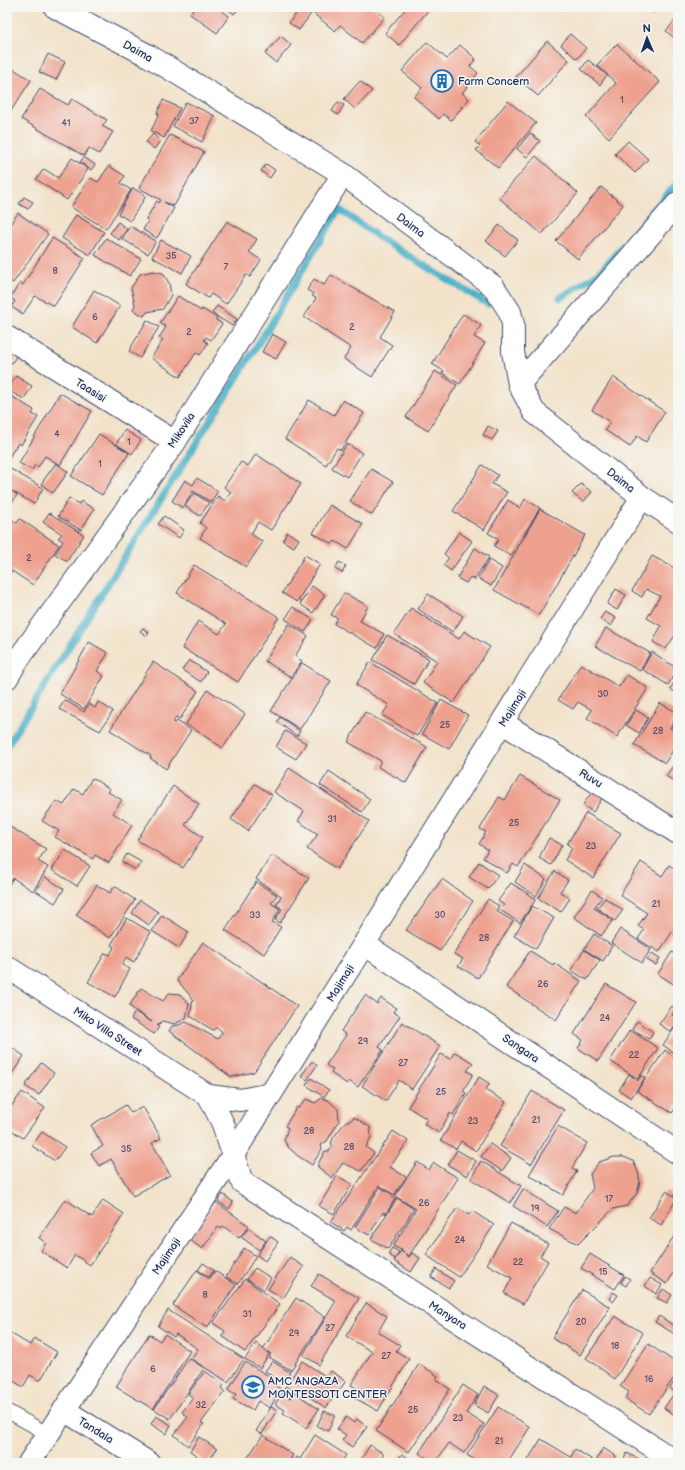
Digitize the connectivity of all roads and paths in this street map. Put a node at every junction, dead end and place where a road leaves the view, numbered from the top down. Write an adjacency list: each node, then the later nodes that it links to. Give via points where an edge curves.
1 (55, 7): 2 (street, Daima, via 149,56)
2 (343, 174): 5 (street, Daima, via 492,286 510,312); 6 (street, Mikovila)
3 (678, 203): 5 (street)
4 (7, 337): 6 (street, Taasisi)
5 (519, 384): 7 (street, Daima, via 534,412)
6 (175, 442): 9 (street, Mikovila)
7 (642, 497): 8 (street, Daima); 10 (street, Majimaji)
8 (678, 521)
9 (10, 665)
10 (503, 723): 11 (street, Ruvu); 12 (street, Majimaji)
11 (678, 833)
12 (364, 944): 14 (street, Majimaji); 16 (street, Sangara)
13 (7, 967): 15 (street, Miko Villa Street)
14 (271, 1094): 15 (street, via 240,1100); 17 (street, Majimaji)
15 (209, 1096): 17 (street, Manyara, via 223,1124)
16 (678, 1153)
17 (233, 1155): 18 (street, Majimaji); 23 (street, Manyara, via 242,1182)
18 (64, 1410): 20 (street, Majimaji); 22 (street, Tandala)
19 (7, 1411): 20 (lane)
20 (48, 1434): 21 (street, Majimaji)
21 (29, 1463)
22 (149, 1463)
23 (678, 1463)

